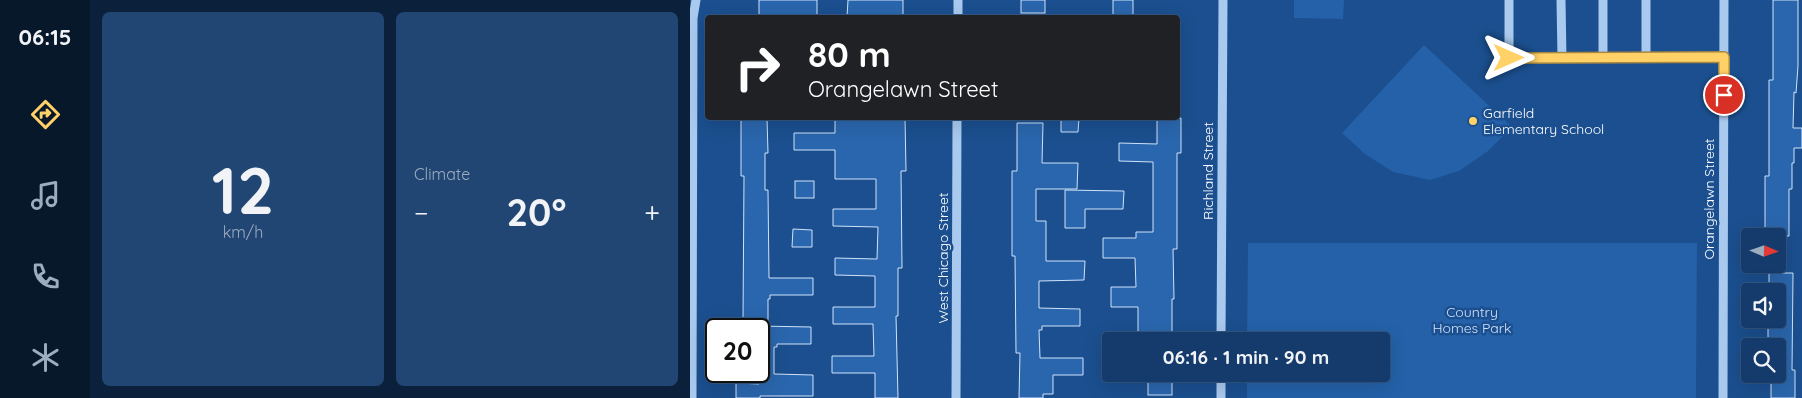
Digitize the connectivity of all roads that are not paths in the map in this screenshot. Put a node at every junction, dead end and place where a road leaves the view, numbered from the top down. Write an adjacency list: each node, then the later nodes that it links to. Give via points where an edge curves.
1 (696, 0): 17 (street, via 693,18)
2 (958, 0): 9 (street)
3 (1223, 0): 15 (street, Richland Street)
4 (1509, 0): 12 (street, via 1509,58)
5 (1561, 0): 12 (street)
6 (1603, 0): 13 (street)
7 (1646, 0): 10 (street)
8 (1724, 0): 11 (street, Orangelawn Street)
9 (958, 15)
10 (1646, 57): 11 (street); 13 (street)
11 (1724, 57): 20 (street, Orangelawn Street)
12 (1562, 58): 13 (street)
13 (1603, 58)
14 (957, 120): 18 (street, West Chicago Street)
15 (1221, 332)
16 (1221, 382): 19 (street)
17 (692, 398)
18 (956, 398)
19 (1221, 398)
20 (1723, 398)

